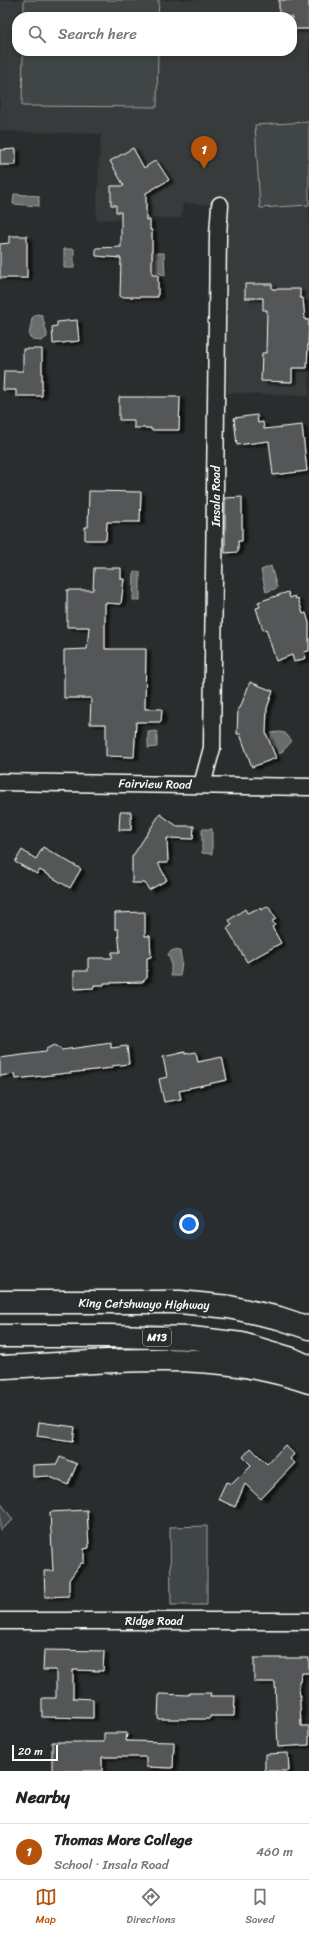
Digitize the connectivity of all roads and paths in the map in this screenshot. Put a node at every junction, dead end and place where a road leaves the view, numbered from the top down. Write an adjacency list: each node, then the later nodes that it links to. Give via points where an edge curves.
1 (220, 205): 3 (street, Insala Road, via 212,742 209,764)
2 (0, 782): 3 (street, Fairview Road)
3 (202, 785): 4 (street, Fairview Road)
4 (309, 787)
5 (0, 1302): 6 (highway, King Cetshwayo Highway, via 180,1302 229,1307 279,1318)
6 (309, 1328)
7 (0, 1336): 8 (highway, M13, via 192,1338 242,1344 292,1359)
8 (309, 1367)
9 (0, 1368): 10 (highway, via 154,1360 201,1361 266,1370)
10 (309, 1382)
11 (0, 1621): 12 (street, Ridge Road)
12 (309, 1621)

